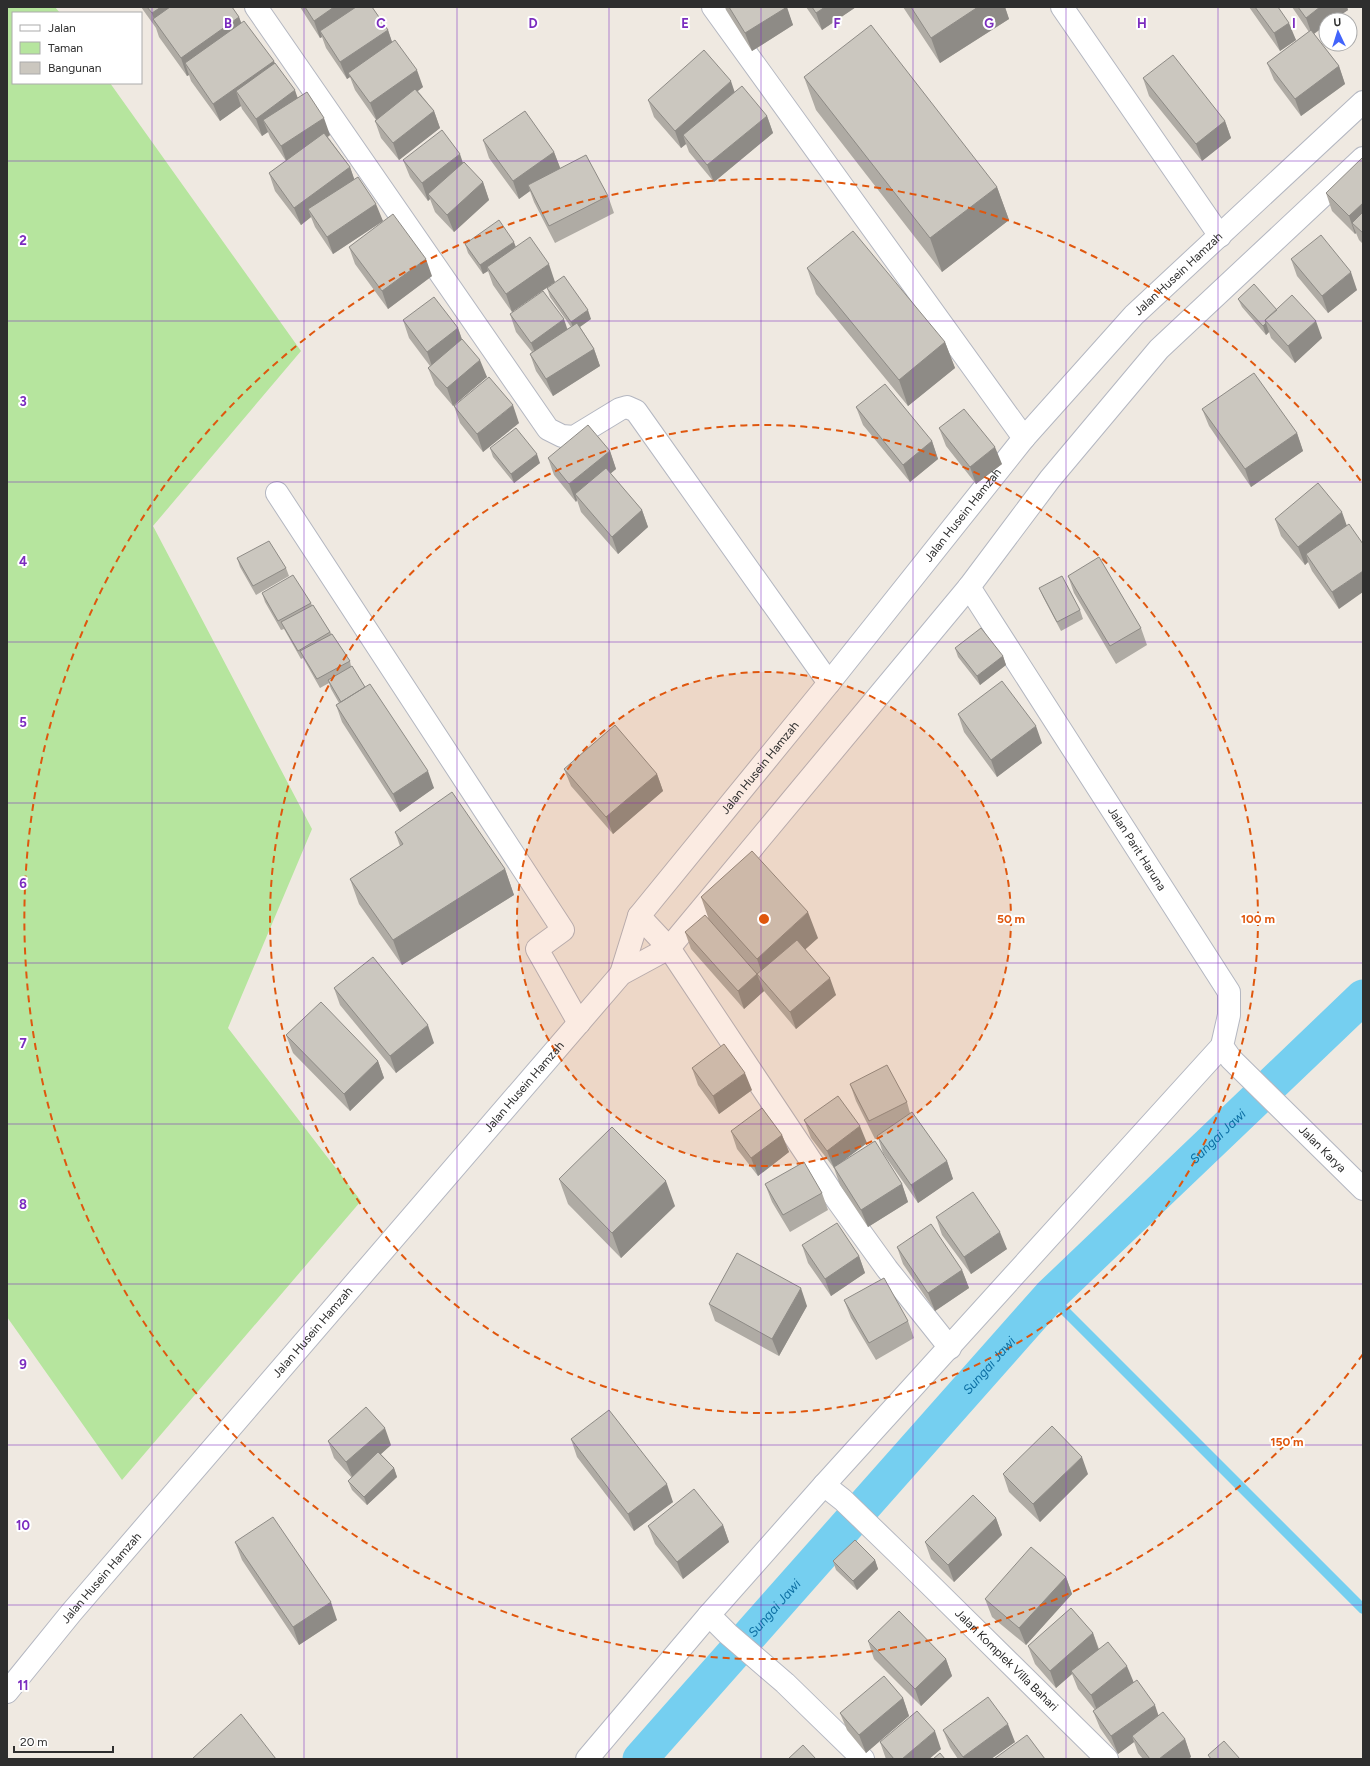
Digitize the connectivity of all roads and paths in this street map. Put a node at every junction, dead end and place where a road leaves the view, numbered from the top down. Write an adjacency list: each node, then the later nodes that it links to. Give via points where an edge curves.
1 (256, 7): 10 (street, via 548,429 562,436 574,437 620,409 627,407 636,411)
2 (713, 7): 7 (street)
3 (1062, 7): 6 (street)
4 (1363, 102): 6 (street, Jalan Husein Hamzah)
5 (1363, 158): 9 (street, Jalan Husein Hamzah, via 1159,349 1050,479)
6 (1220, 236): 7 (street, Jalan Husein Hamzah, via 1134,315)
7 (1024, 438): 10 (street, Jalan Husein Hamzah)
8 (277, 493): 14 (street, via 563,930 537,949)
9 (969, 587): 12 (street, Jalan Husein Hamzah); 15 (street, Jalan Parit Haruna, via 1229,992)
10 (829, 683): 11 (street, Jalan Husein Hamzah)
11 (639, 916): 12 (street); 13 (street, Jalan Husein Hamzah)
12 (669, 948): 13 (street, Jalan Husein Hamzah); 17 (street, via 886,1269)
13 (621, 974): 14 (street, Jalan Husein Hamzah)
14 (579, 1023): 20 (street, Jalan Husein Hamzah)
15 (1227, 1052): 16 (street, Jalan Karya); 17 (street)
16 (1363, 1189)
17 (950, 1348): 18 (street)
18 (824, 1486): 19 (street); 23 (street, Jalan Komplek Villa Bahari, via 843,1500)
19 (709, 1616): 21 (street); 22 (street, via 785,1683)
20 (9, 1685)
21 (587, 1759)
22 (863, 1759)
23 (1107, 1759)

